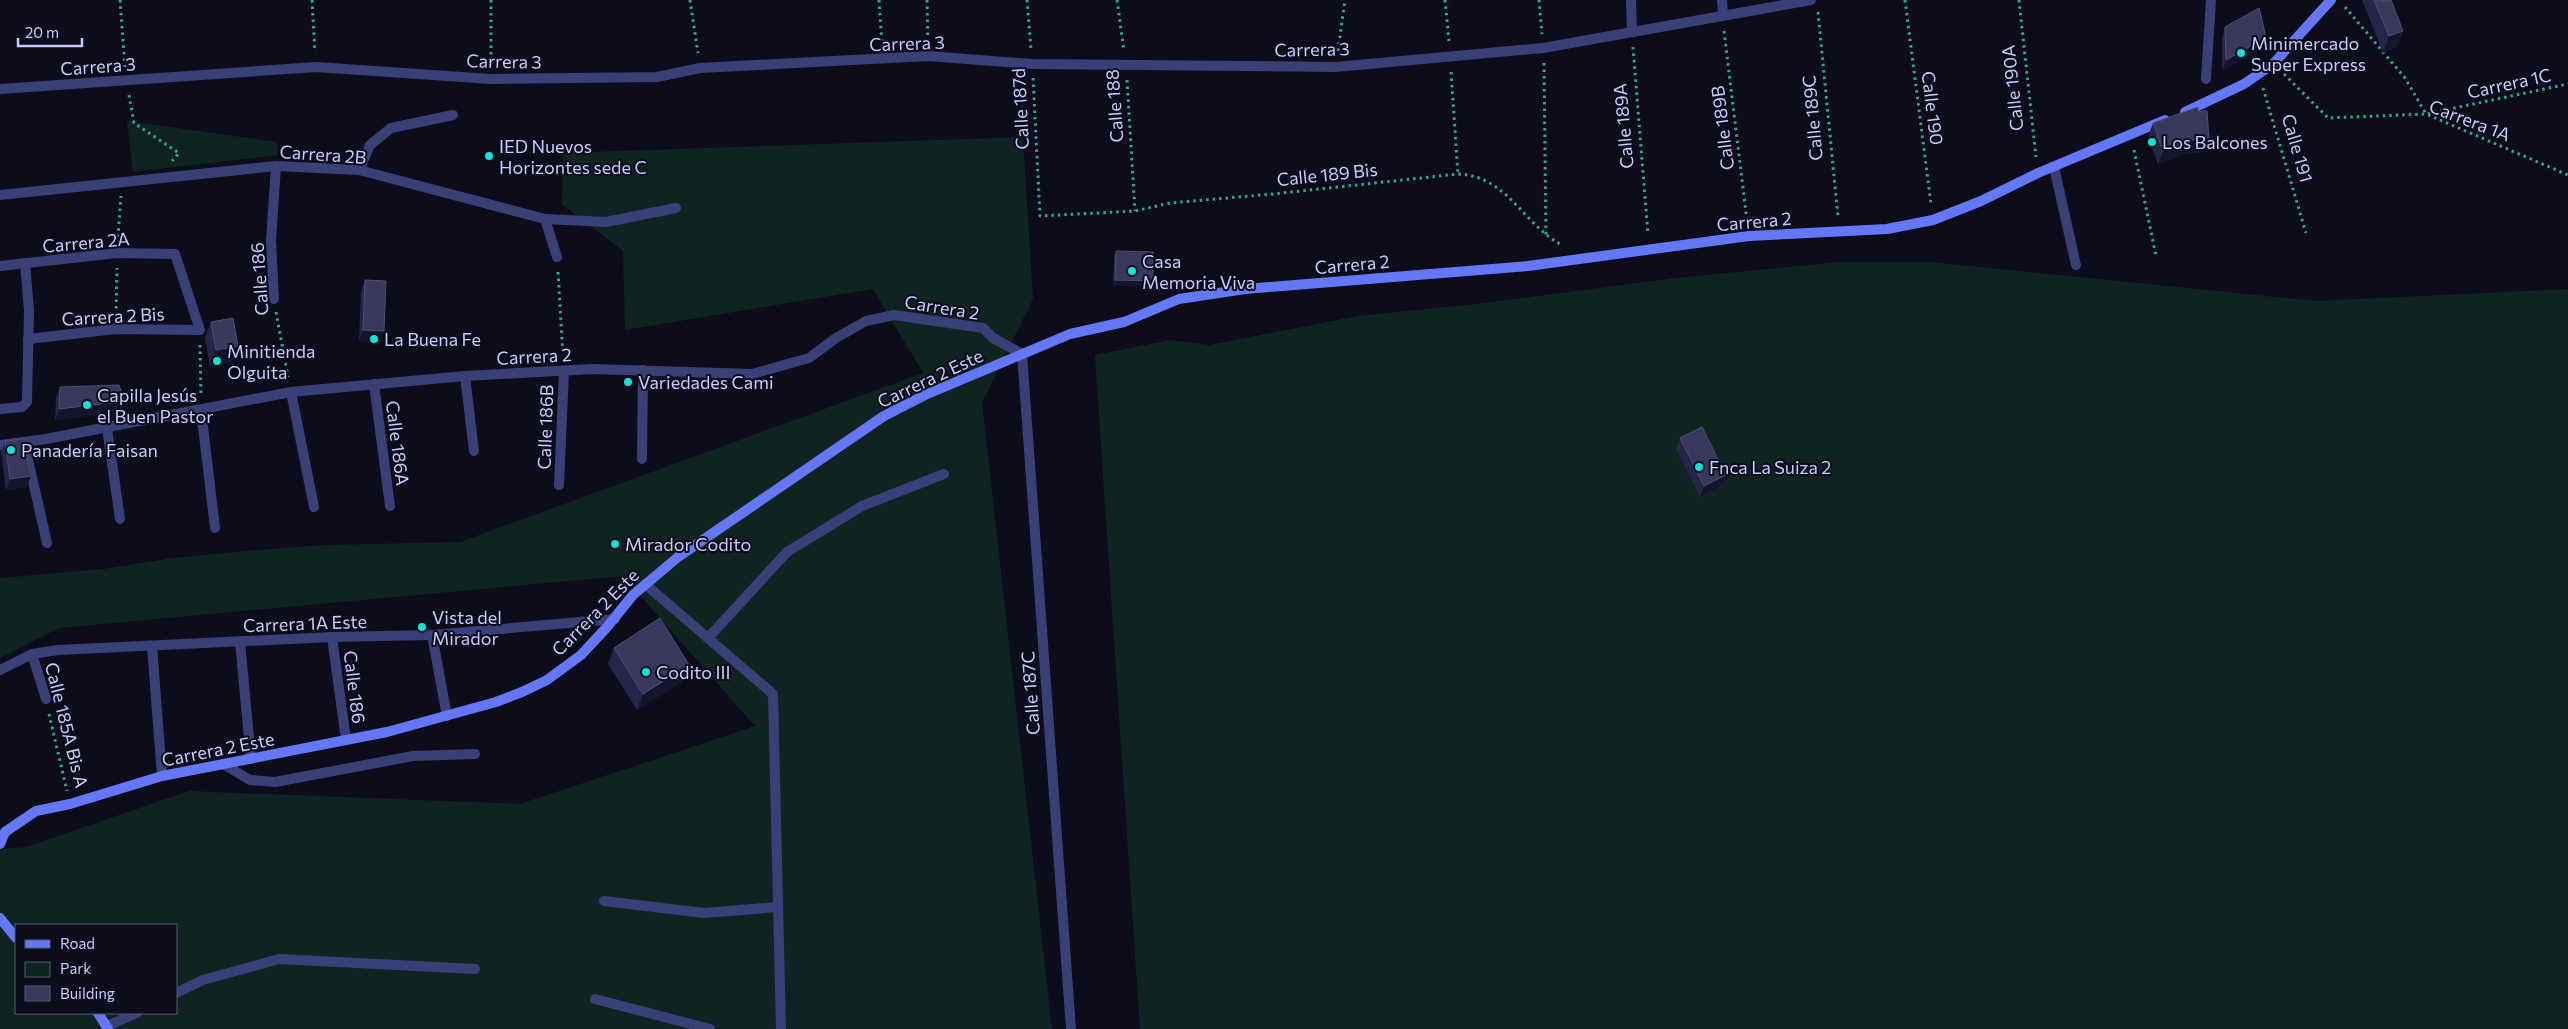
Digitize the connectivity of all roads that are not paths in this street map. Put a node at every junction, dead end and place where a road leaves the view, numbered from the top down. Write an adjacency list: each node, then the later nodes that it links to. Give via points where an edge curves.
1 (1631, 0): 8 (street)
2 (1722, 0): 7 (street)
3 (1811, 0): 5 (street, Carrera 3)
4 (2211, 0): 9 (street)
5 (1794, 1): 7 (street, Carrera 3)
6 (2335, 2): 13 (main road, Carrera 2, via 2273,64 2244,84)
7 (1723, 16): 8 (street, Carrera 3)
8 (1632, 32): 10 (street, Carrera 3, via 1543,48 1336,66 1032,64 928,56 700,68 657,77 492,79 316,67)
9 (2206, 79)
10 (0, 89)
11 (453, 115): 14 (street, via 391,128 370,145)
12 (276, 166): 14 (street, Carrera 2B); 15 (street, Carrera 2B); 22 (street, Calle 186, via 271,240)
13 (2054, 167): 20 (street); 23 (main road, Carrera 2, via 1933,220 1886,229 1749,236 1528,266 1246,289 1179,299)
14 (359, 170): 17 (street, Carrera 2B)
15 (0, 195)
16 (676, 208): 17 (street, Carrera 2B, via 606,222)
17 (545, 219): 18 (street)
18 (557, 257)
19 (26, 263): 21 (street, Carrera 2A); 24 (street, Carrera 2A, via 117,254 174,254); 25 (street)
20 (2076, 264)
21 (0, 266)
22 (274, 299)
23 (1124, 322): 26 (main road, Carrera 2 Este, via 1070,334)
24 (200, 330): 25 (street, Carrera 2 Bis, via 116,329)
25 (28, 338): 32 (street, via 27,402 22,407)
26 (1022, 354): 27 (street, Carrera 2, via 993,338 983,328 894,315 866,321 809,358 752,374); 46 (main road, Carrera 2 Este, via 884,416 678,557); 75 (street, Calle 187C)
27 (643, 370): 28 (street, Carrera 2); 38 (street)
28 (564, 371): 29 (street, Carrera 2); 40 (street, Calle 186B)
29 (465, 376): 30 (street, Carrera 2); 37 (street)
30 (374, 384): 31 (street, Carrera 2); 41 (street, Calle 186A)
31 (291, 392): 33 (street, Carrera 2); 42 (street)
32 (0, 409)
33 (201, 410): 34 (street, Carrera 2); 44 (street)
34 (107, 428): 35 (street, Carrera 2); 43 (street)
35 (24, 442): 36 (street, Carrera 2); 45 (street)
36 (0, 445)
37 (474, 451)
38 (642, 460)
39 (944, 474): 50 (street, via 862,506 787,552)
40 (559, 485)
41 (390, 506)
42 (314, 507)
43 (120, 519)
44 (215, 528)
45 (47, 543)
46 (645, 584): 47 (main road, Carrera 2 Este); 50 (street)
47 (615, 618): 48 (street, Carrera 1A Este); 56 (main road, Carrera 2 Este, via 580,655 547,680 496,702)
48 (432, 636): 49 (street, Carrera 1A Este); 56 (street)
49 (332, 637): 51 (street, Carrera 1A Este); 57 (street, Calle 186)
50 (708, 638): 64 (street, via 774,694)
51 (240, 642): 52 (street, Carrera 1A Este); 59 (street)
52 (152, 646): 53 (street, Carrera 1A Este); 61 (street)
53 (32, 654): 54 (street, Carrera 1A Este); 55 (street, Calle 185A Bis A)
54 (0, 670)
55 (46, 698)
56 (447, 716): 57 (main road, Carrera 2 Este)
57 (346, 740): 59 (main road, Carrera 2 Este)
58 (475, 754): 60 (street, via 413,756 275,782 250,780)
59 (251, 759): 60 (main road, Carrera 2 Este)
60 (223, 764): 61 (main road, Carrera 2 Este)
61 (162, 776): 62 (main road, Carrera 2 Este, via 36,811 5,832)
62 (0, 844)
63 (604, 902): 64 (street, via 704,913)
64 (778, 907): 74 (street)
65 (0, 918): 66 (main road)
66 (15, 937)
67 (474, 969): 68 (street, via 279,959 203,980)
68 (178, 992)
69 (595, 999): 73 (street)
70 (99, 1014): 72 (main road)
71 (135, 1014): 72 (street)
72 (107, 1028)
73 (710, 1029)
74 (781, 1029)
75 (1071, 1029)

